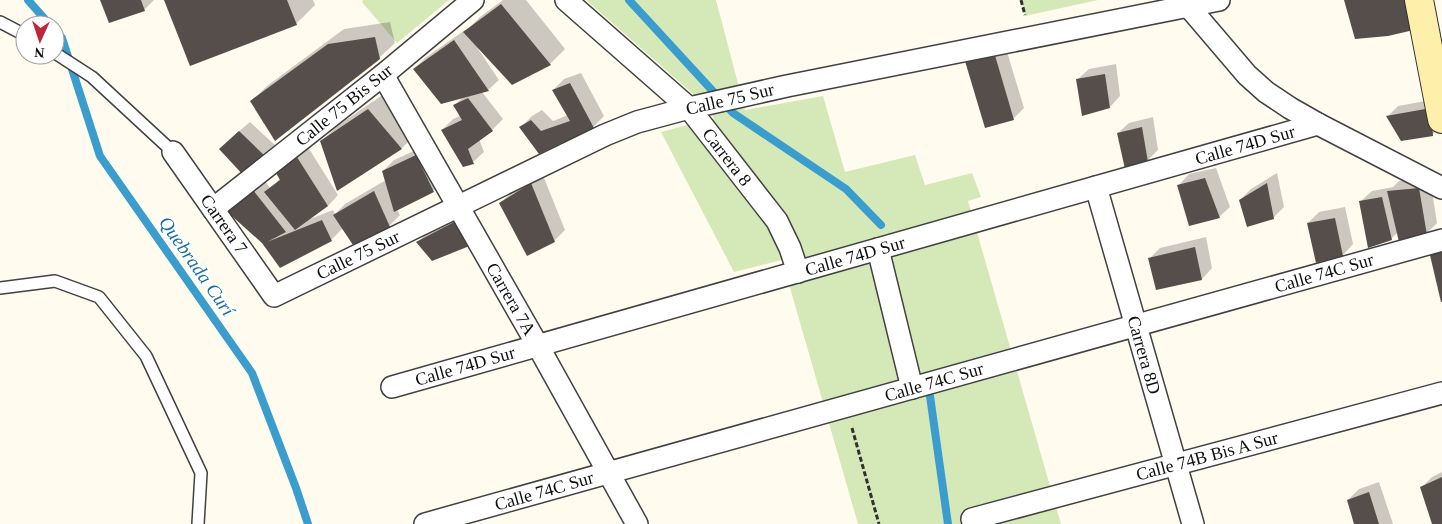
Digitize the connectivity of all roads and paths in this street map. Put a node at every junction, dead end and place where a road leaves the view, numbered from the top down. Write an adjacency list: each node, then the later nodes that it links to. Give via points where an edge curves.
1 (473, 0): 9 (street, Calle 75 Bis Sur)
2 (566, 0): 10 (street, Carrera 8)
3 (1219, 0): 5 (street, Calle 75 Sur)
4 (1418, 0): 11 (street)
5 (1186, 3): 10 (street, Calle 75 Sur); 12 (street, via 1248,76 1266,92)
6 (0, 22): 7 (lane)
7 (15, 30)
8 (65, 59): 13 (lane, via 92,77)
9 (383, 75): 16 (street, Carrera 7A); 17 (street, Calle 75 Bis Sur)
10 (697, 106): 16 (street, Calle 75 Sur, via 636,122 612,132); 20 (street, Carrera 8, via 777,222)
11 (1442, 119)
12 (1318, 124): 14 (street, Calle 74D Sur); 15 (street)
13 (173, 152): 17 (street, Carrera 7)
14 (1096, 187): 19 (street, Calle 74D Sur); 23 (street, Carrera 8D)
15 (1442, 188)
16 (458, 206): 22 (street, Calle 75 Sur); 24 (street, Carrera 7A)
17 (213, 209): 22 (street, Carrera 7)
18 (1442, 240): 23 (street, Calle 74C Sur)
19 (878, 249): 20 (street, Calle 74D Sur); 26 (street)
20 (798, 272): 24 (street, Calle 74D Sur)
21 (0, 288): 32 (lane, via 55,281 99,297 146,356 201,473)
22 (274, 296)
23 (1136, 325): 26 (street, Calle 74C Sur); 29 (street, Carrera 8D)
24 (538, 346): 25 (street, Calle 74D Sur); 30 (street, Carrera 7A)
25 (392, 387)
26 (912, 388): 28 (street, Calle 74C Sur)
27 (1442, 393): 29 (street, Calle 74B Bis A Sur)
28 (846, 406): 30 (street, Calle 74C Sur); 35 (path)
29 (1176, 464): 31 (street, Calle 74B Bis A Sur); 36 (street, Carrera 8D)
30 (609, 473): 33 (street, Calle 74C Sur); 34 (street, Carrera 7A)
31 (972, 519)
32 (198, 524)
33 (426, 524)
34 (637, 524)
35 (879, 524)
36 (1193, 524)

